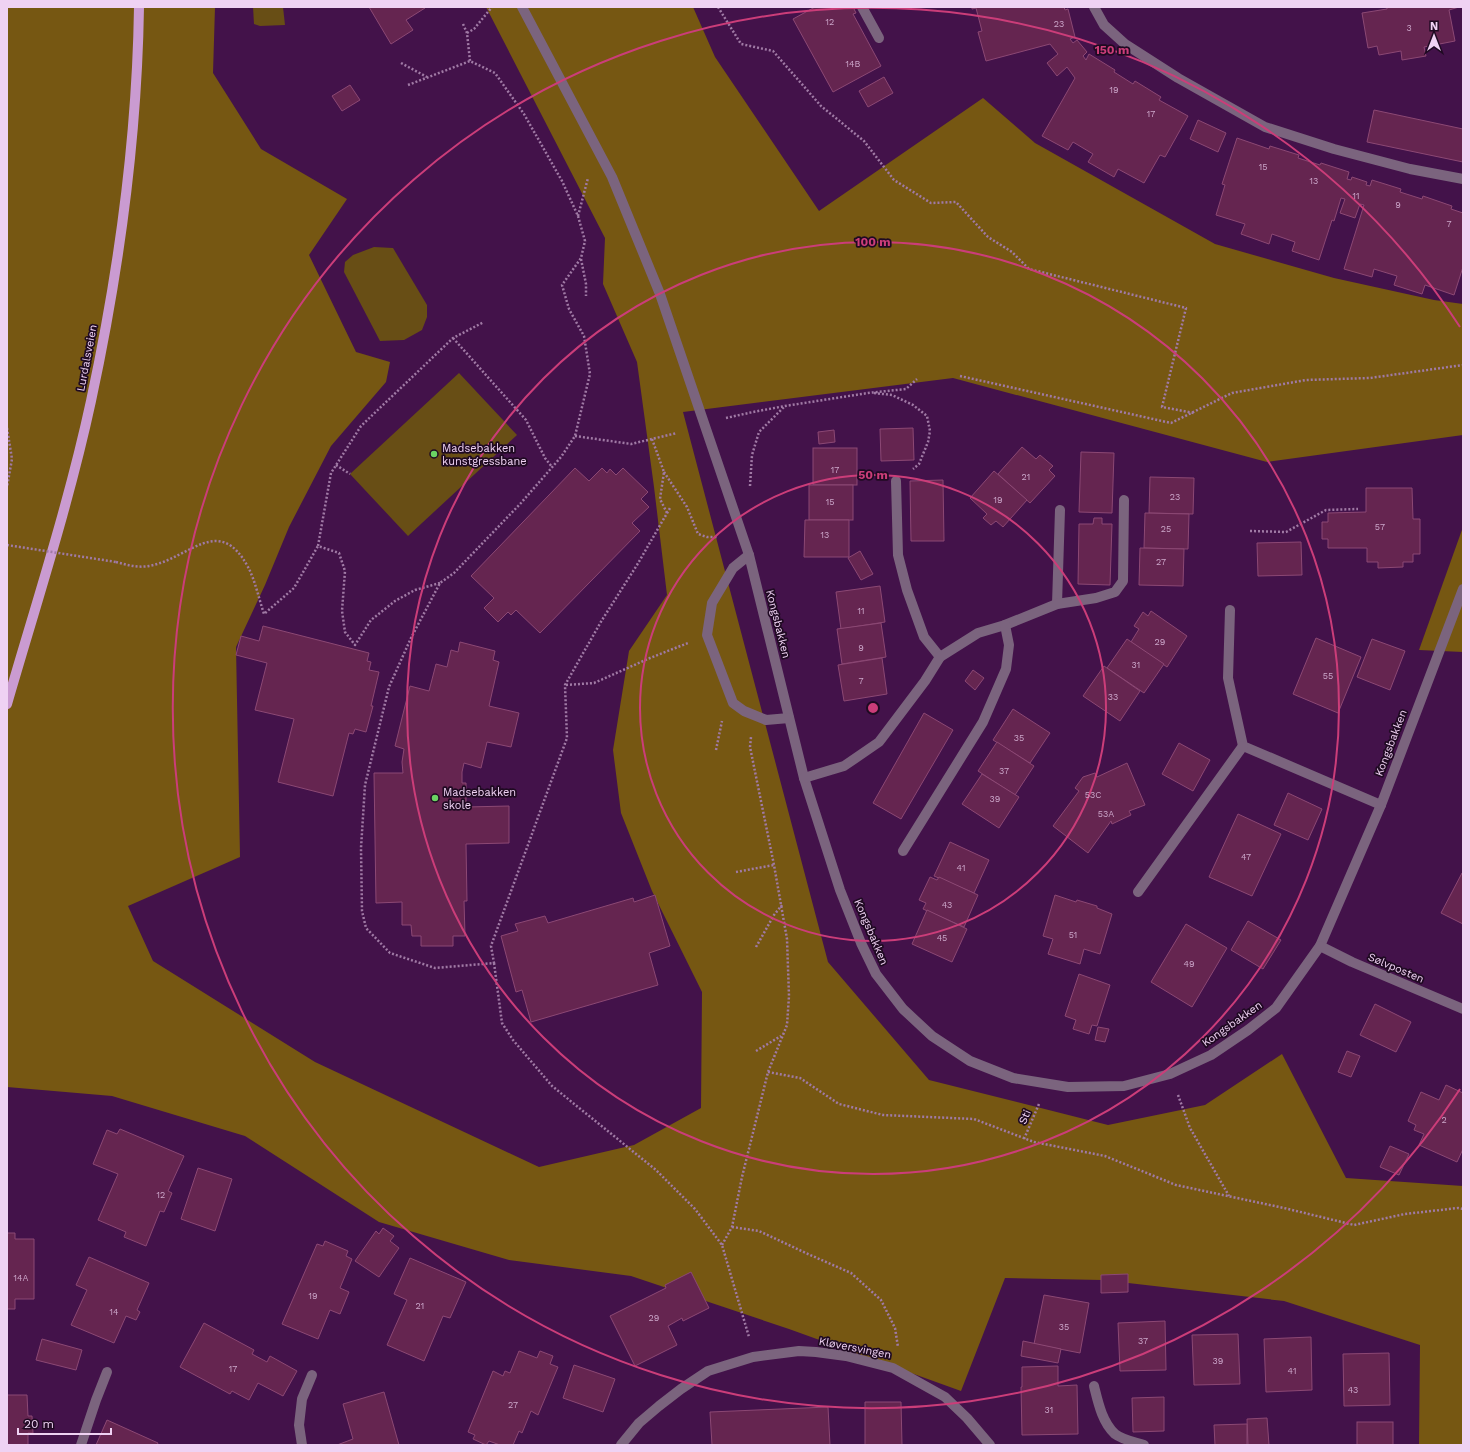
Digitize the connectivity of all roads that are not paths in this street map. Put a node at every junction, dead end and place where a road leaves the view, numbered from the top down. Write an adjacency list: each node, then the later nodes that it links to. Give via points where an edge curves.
1 (139, 7): 16 (main road, Lurdalsveien, via 135,102 125,211 111,298 91,402 63,512)
2 (522, 7): 10 (street, Kongsbakken, via 612,177 660,294)
3 (862, 7): 5 (street)
4 (1094, 7): 6 (street, via 1104,25 1125,44 1178,78 1265,127 1410,169)
5 (879, 38)
6 (1463, 179)
7 (896, 481): 15 (street, via 898,556 924,636)
8 (1124, 500): 12 (street, via 1123,581 1115,592 1096,598)
9 (1060, 510): 12 (street)
10 (749, 556): 17 (street, Kongsbakken); 17 (street, via 733,568 712,603 707,635 733,703 744,711 766,720)
11 (1463, 589): 20 (street, Kongsbakken)
12 (1057, 604): 14 (street)
13 (1230, 610): 18 (street, via 1228,678)
14 (1005, 625): 15 (street, via 978,633); 21 (street, via 1010,645 1006,669 983,722)
15 (940, 657): 19 (street, via 879,742 844,766)
16 (7, 704)
17 (789, 718): 19 (street, Kongsbakken)
18 (1243, 746): 20 (street); 22 (street)
19 (804, 778): 23 (street, Kongsbakken, via 840,890 876,974 903,1009 932,1036 970,1061 1013,1078 1068,1087 1124,1086 1170,1074 1211,1055 1276,1008)
20 (1381, 805): 23 (street, Kongsbakken)
21 (903, 851)
22 (1138, 892)
23 (1320, 946): 24 (street, Sølvposten)
24 (1463, 1009)
25 (107, 1372): 28 (street)
26 (312, 1375): 29 (street, via 302,1399 299,1425)
27 (1094, 1386): 32 (street, via 1106,1422 1116,1434)
28 (81, 1445)
29 (302, 1445)
30 (621, 1445): 31 (street, Kløversvingen, via 638,1423 708,1371 753,1357 799,1351 846,1356 893,1368 945,1397)
31 (990, 1445)
32 (1144, 1445)

